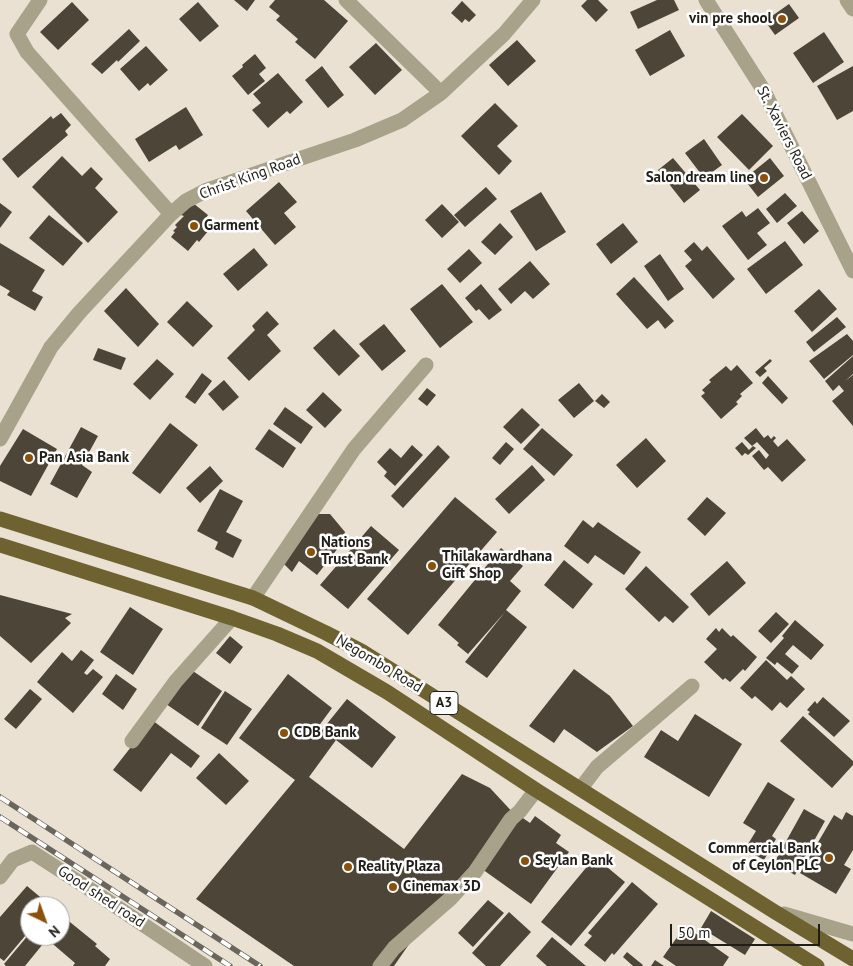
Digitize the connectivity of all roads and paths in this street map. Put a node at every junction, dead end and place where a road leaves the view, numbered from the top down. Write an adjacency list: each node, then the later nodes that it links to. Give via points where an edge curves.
1 (40, 0): 8 (street, via 17,34 27,52)
2 (346, 0): 7 (street)
3 (533, 0): 7 (street, Christ King Road, via 504,34)
4 (706, 0): 9 (street, St. Xaviers Road, via 764,91)
5 (847, 0): 6 (street)
6 (853, 9)
7 (441, 93): 8 (street, Christ King Road, via 402,120 375,133 207,190)
8 (171, 214): 11 (street, Christ King Road, via 51,347)
9 (853, 272)
10 (426, 365): 14 (street, via 354,449)
11 (0, 439)
12 (0, 519): 14 (highway, Negombo Road / A3)
13 (0, 545): 15 (highway, Negombo Road / A3)
14 (253, 598): 18 (highway, Negombo Road / A3, via 363,652)
15 (232, 618): 17 (street, via 176,681); 19 (highway, Negombo Road / A3, via 317,652 387,692)
16 (692, 686): 18 (street, via 597,767)
17 (132, 741)
18 (580, 788): 21 (highway, Negombo Road / A3)
19 (536, 790): 25 (street, via 511,819 475,872 451,898 394,948); 26 (highway, Negombo Road / A3)
20 (0, 877): 24 (street, Good shed road, via 13,860 32,852 108,900)
21 (775, 912): 22 (street); 23 (highway, Negombo Road / A3)
22 (853, 934)
23 (853, 959)
24 (195, 963)
25 (380, 966)
26 (817, 966)

